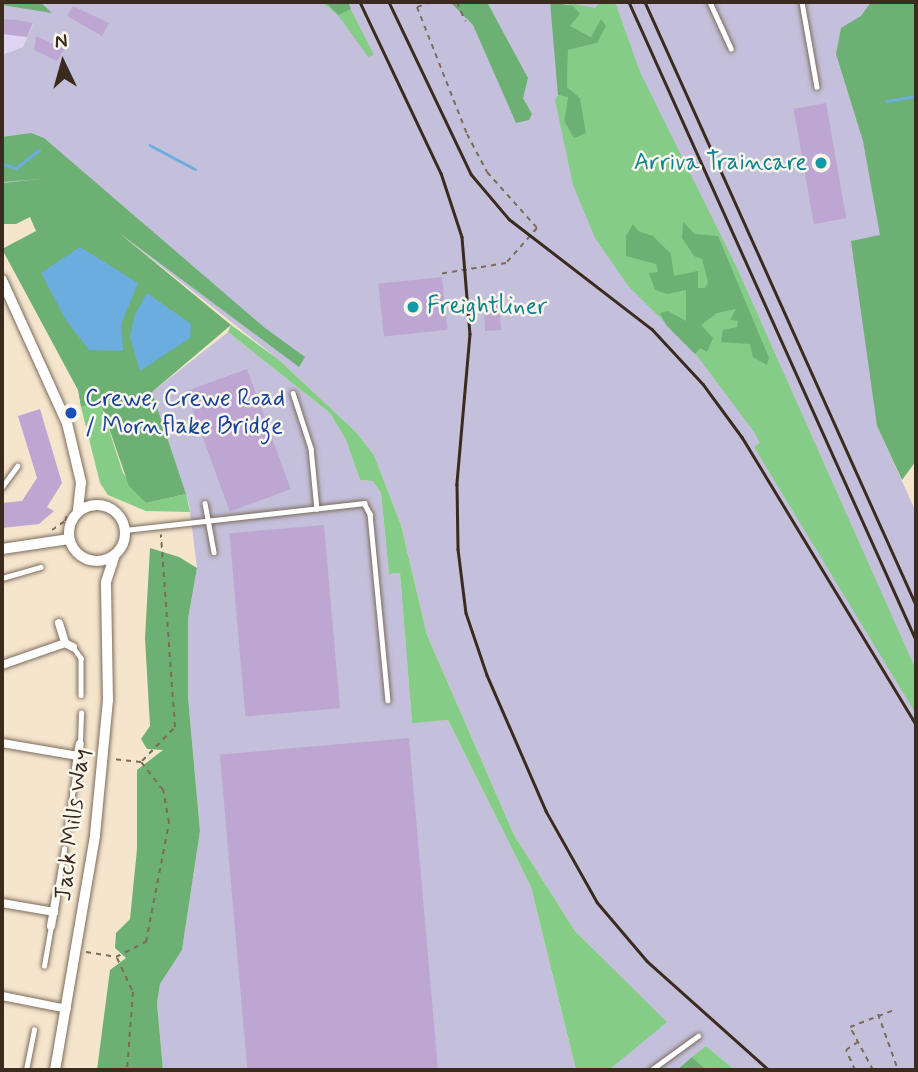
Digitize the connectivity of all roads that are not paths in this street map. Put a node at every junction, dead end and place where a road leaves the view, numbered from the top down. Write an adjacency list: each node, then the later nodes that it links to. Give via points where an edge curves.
1 (710, 2): 3 (lane)
2 (802, 2): 4 (lane)
3 (731, 48)
4 (817, 87)
5 (2, 280): 8 (main road, via 61,407)
6 (293, 393): 13 (lane, via 311,448)
7 (17, 466): 9 (lane)
8 (81, 482): 11 (main road); 12 (main road)
9 (2, 487)
10 (205, 503): 14 (lane)
11 (98, 504): 12 (main road); 15 (main road, via 116,512)
12 (74, 509): 16 (main road)
13 (317, 509): 14 (lane); 28 (lane, via 364,503 369,508)
14 (210, 522): 15 (lane); 18 (lane)
15 (125, 530): 19 (main road)
16 (69, 540): 17 (main road); 20 (main road, via 79,554)
17 (2, 549)
18 (214, 552)
19 (115, 554): 20 (main road); 23 (main road, Jack Mills Way)
20 (95, 561): 23 (main road, Jack Mills Way)
21 (40, 567): 22 (lane)
22 (2, 578)
23 (106, 582): 42 (main road, Jack Mills Way, via 104,758)
24 (59, 623): 25 (street)
25 (69, 645): 26 (street); 27 (lane, via 81,658)
26 (2, 665)
27 (81, 695)
28 (388, 700)
29 (81, 713): 31 (lane)
30 (2, 743): 32 (street)
31 (80, 744): 32 (street)
32 (78, 756): 33 (street)
33 (76, 768): 34 (lane)
34 (66, 834)
35 (64, 849): 36 (lane)
36 (56, 897): 38 (street)
37 (2, 903): 38 (street)
38 (54, 912): 39 (street)
39 (51, 926): 40 (lane)
40 (44, 966)
41 (2, 996): 42 (street)
42 (67, 1009): 46 (main road, Jack Mills Way)
43 (34, 1030): 45 (lane)
44 (698, 1035): 47 (lane)
45 (26, 1070)
46 (55, 1070)
47 (651, 1070)

